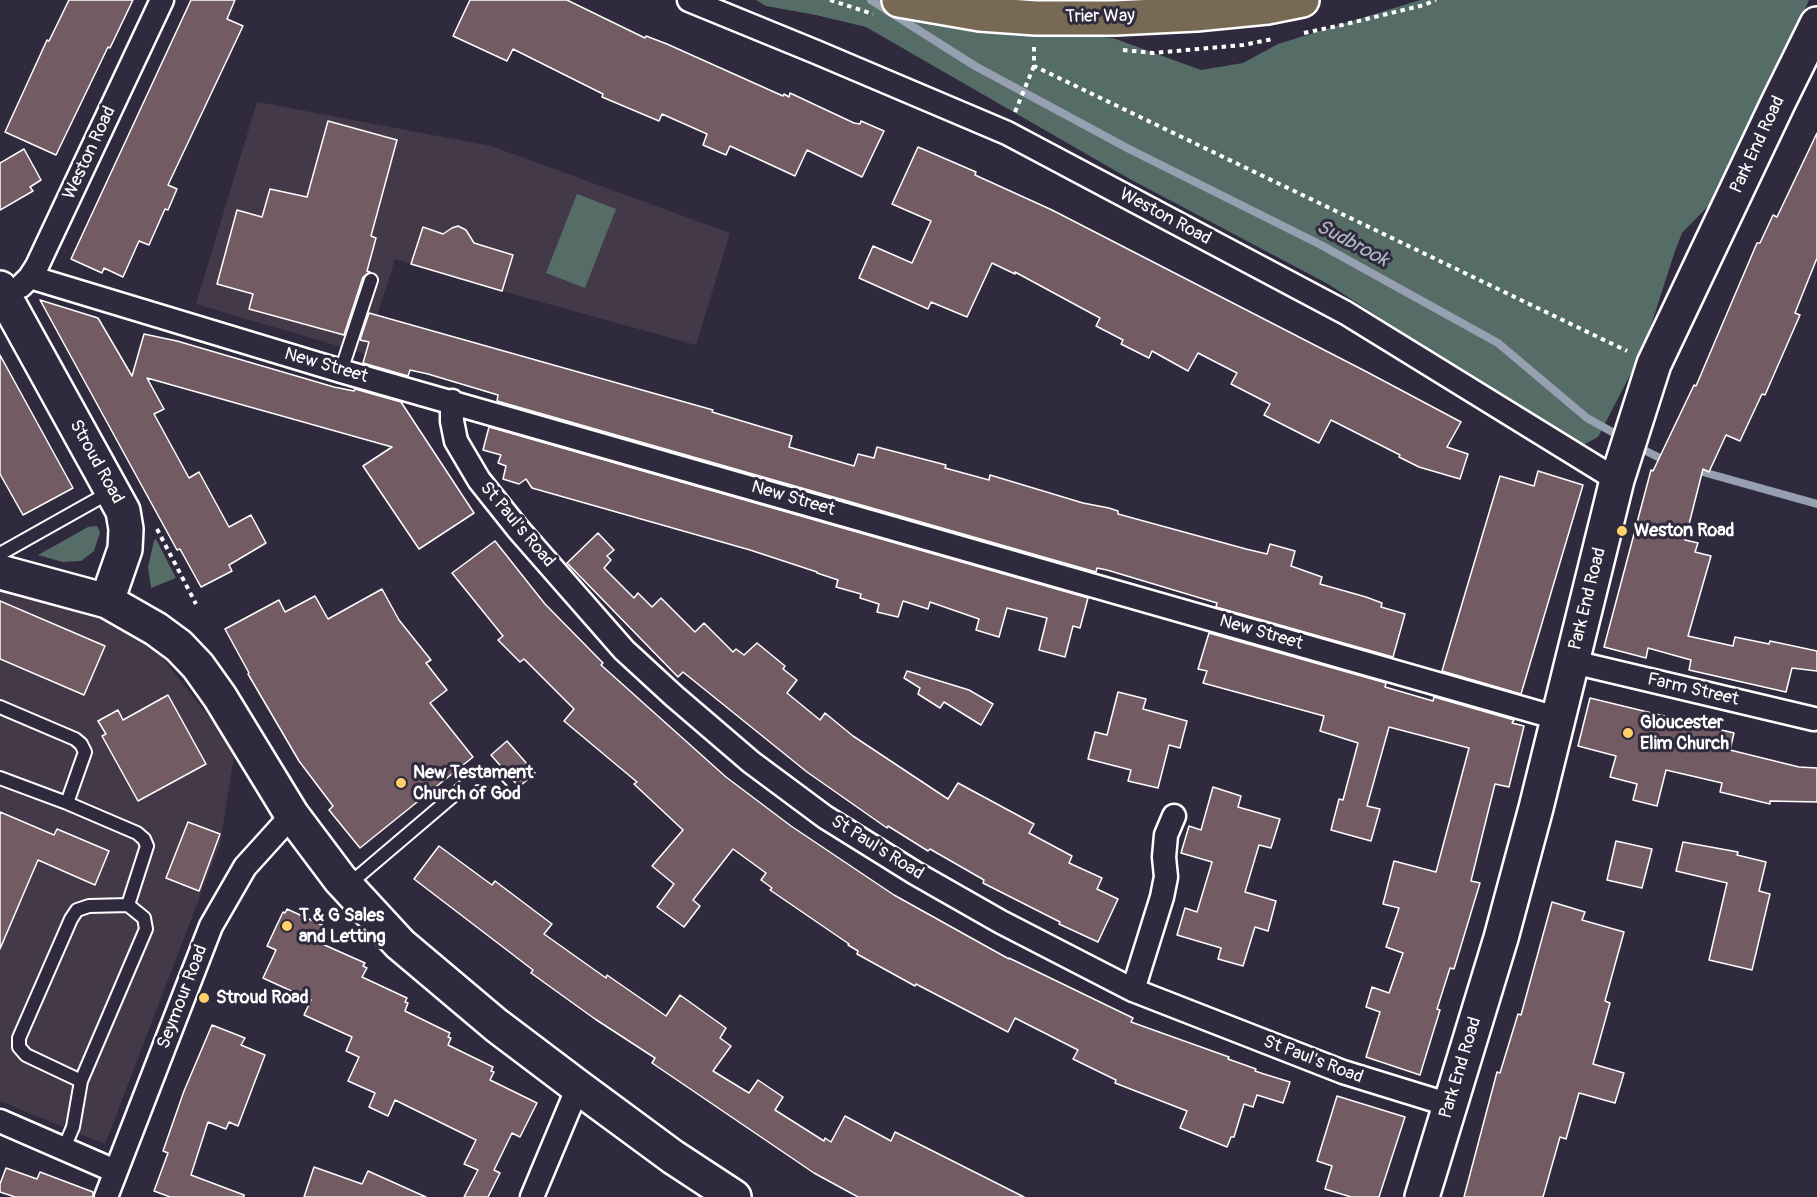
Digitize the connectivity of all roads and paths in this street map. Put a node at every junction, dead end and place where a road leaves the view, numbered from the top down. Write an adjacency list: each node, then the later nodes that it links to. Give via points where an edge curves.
1 (162, 0): 9 (street, Weston Road)
2 (689, 0): 8 (street, Weston Road)
3 (899, 0): 5 (main road, Trier Way, via 980,14)
4 (1302, 0): 5 (main road, Trier Way, via 1196,15)
5 (1036, 18): 7 (path)
6 (1817, 24): 12 (main road, Park End Road)
7 (1034, 66): 8 (path); 12 (path)
8 (1007, 133): 15 (street, Weston Road, via 1346,313)
9 (30, 277): 11 (street, Weston Road, via 19,287); 13 (street, New Street)
10 (371, 280): 13 (lane)
11 (2, 292): 16 (main road, Stroud Road)
12 (1654, 364): 15 (main road, Park End Road)
13 (341, 371): 14 (street, New Street)
14 (452, 401): 22 (street, New Street); 31 (street, St Paul's Road, via 456,441 479,480 624,650 683,704 751,762 825,817 1001,922)
15 (1617, 480): 20 (main road, Park End Road)
16 (112, 491): 17 (lane); 19 (main road, Stroud Road, via 123,511 126,540)
17 (0, 554)
18 (0, 572): 19 (main road)
19 (107, 602): 27 (main road, via 156,629 198,666)
20 (1572, 662): 22 (main road, Park End Road); 23 (street, Farm Street)
21 (0, 707): 26 (lane, via 81,744 85,752)
22 (1557, 718): 34 (main road, Park End Road, via 1513,893)
23 (1814, 719)
24 (0, 778): 26 (lane)
25 (503, 792): 29 (lane, via 490,779 474,778)
26 (67, 803): 30 (lane, via 144,838 147,846)
27 (292, 815): 29 (main road); 37 (street, Seymour Road, via 245,867 211,926)
28 (1174, 816): 31 (street, via 1166,835 1162,897)
29 (346, 887): 33 (main road, via 409,952)
30 (128, 905): 32 (lane, via 144,918 146,929); 32 (lane, via 77,910 19,1038 19,1047 26,1055)
31 (1133, 990): 34 (street, St Paul's Road, via 1343,1072)
32 (81, 1080): 36 (lane, via 73,1127)
33 (578, 1087): 39 (street); 40 (main road)
34 (1450, 1105): 41 (main road, Park End Road)
35 (0, 1121): 36 (street)
36 (64, 1148): 37 (street)
37 (115, 1171): 38 (street, Seymour Road)
38 (106, 1197)
39 (532, 1197)
40 (734, 1197)
41 (1422, 1197)

